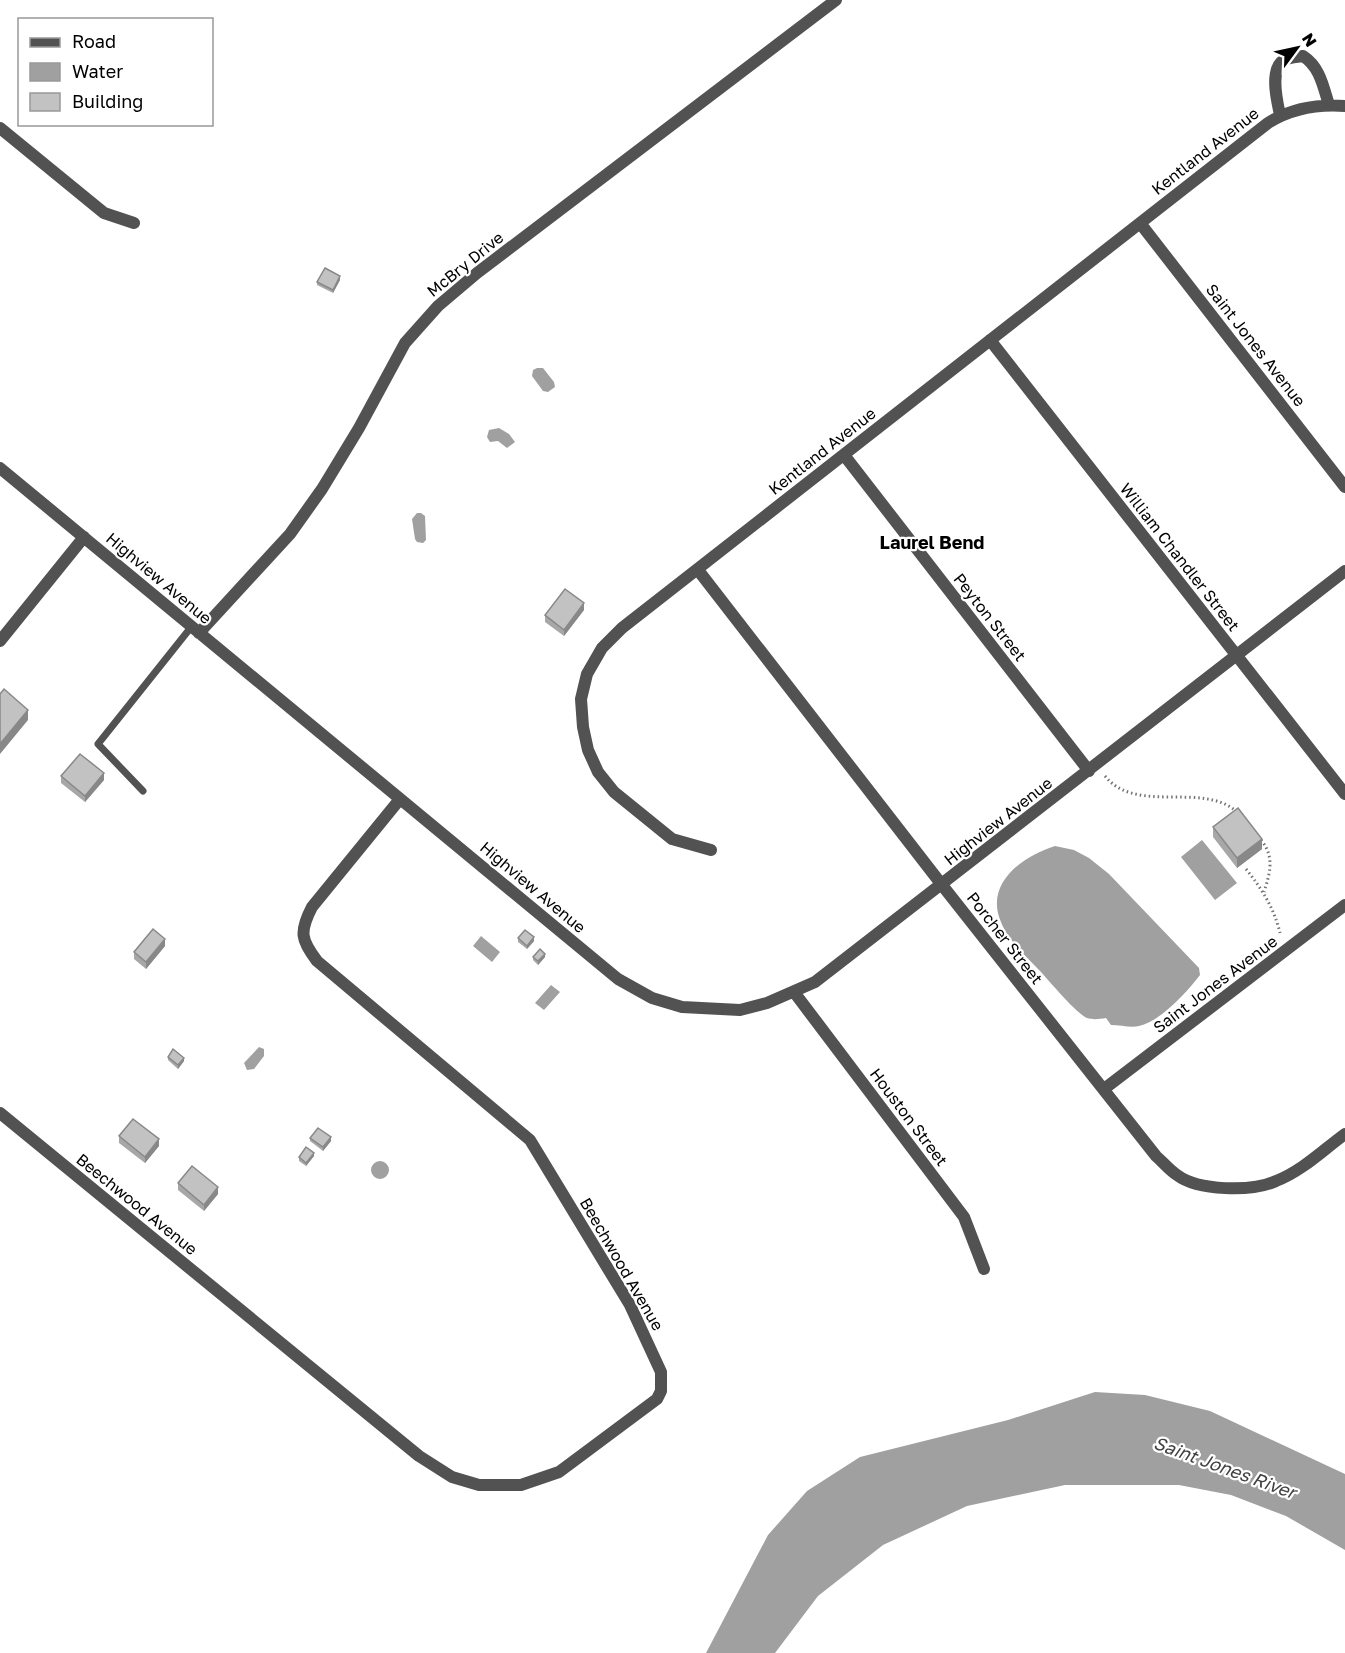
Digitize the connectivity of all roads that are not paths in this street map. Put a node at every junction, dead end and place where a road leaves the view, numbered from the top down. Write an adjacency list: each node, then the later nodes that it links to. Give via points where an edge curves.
1 (836, 0): 15 (street, McBry Drive, via 438,306 405,343 359,428 290,534)
2 (1329, 105): 3 (street, Kentland Avenue); 4 (street, Kentland Avenue); 4 (street, Kentland Avenue, via 1311,62 1303,56 1283,60 1275,84)
3 (1345, 106)
4 (1280, 115): 7 (street, Kentland Avenue)
5 (0, 128): 6 (street, via 104,213)
6 (134, 223)
7 (1140, 223): 8 (street, Kentland Avenue); 11 (street, Saint Jones Avenue)
8 (990, 340): 9 (street, Kentland Avenue); 17 (street, William Chandler Street)
9 (843, 455): 13 (street, Kentland Avenue); 18 (street, Peyton Street)
10 (0, 468): 12 (street, Highview Avenue)
11 (1345, 487)
12 (84, 537): 15 (street, Highview Avenue); 16 (street)
13 (698, 570): 22 (street, Kentland Avenue, via 602,648 587,674 581,699 588,750 598,772 614,792 672,839); 23 (street, Porcher Street)
14 (1345, 571): 17 (street)
15 (196, 629): 19 (lane, via 98,744); 21 (street, Highview Avenue)
16 (0, 641)
17 (1236, 655): 18 (street); 20 (street, William Chandler Street)
18 (1089, 771): 23 (street, Highview Avenue)
19 (143, 791)
20 (1345, 794)
21 (400, 799): 25 (street, Highview Avenue, via 618,979 652,998 682,1006 740,1010); 27 (street, Beechwood Avenue, via 312,907 304,924 304,943 317,961 530,1140 630,1305 661,1372 657,1399 559,1472 513,1486 479,1485 452,1477 419,1456)
22 (711, 850)
23 (942, 885): 25 (street, Highview Avenue, via 814,982); 26 (street, Porcher Street)
24 (1345, 906): 26 (street, Saint Jones Avenue)
25 (794, 992): 29 (street, Houston Street, via 964,1217)
26 (1104, 1089): 28 (street, Porcher Street, via 1156,1156 1178,1176 1197,1183 1237,1188 1275,1182)
27 (0, 1113)
28 (1345, 1134)
29 (984, 1269)

